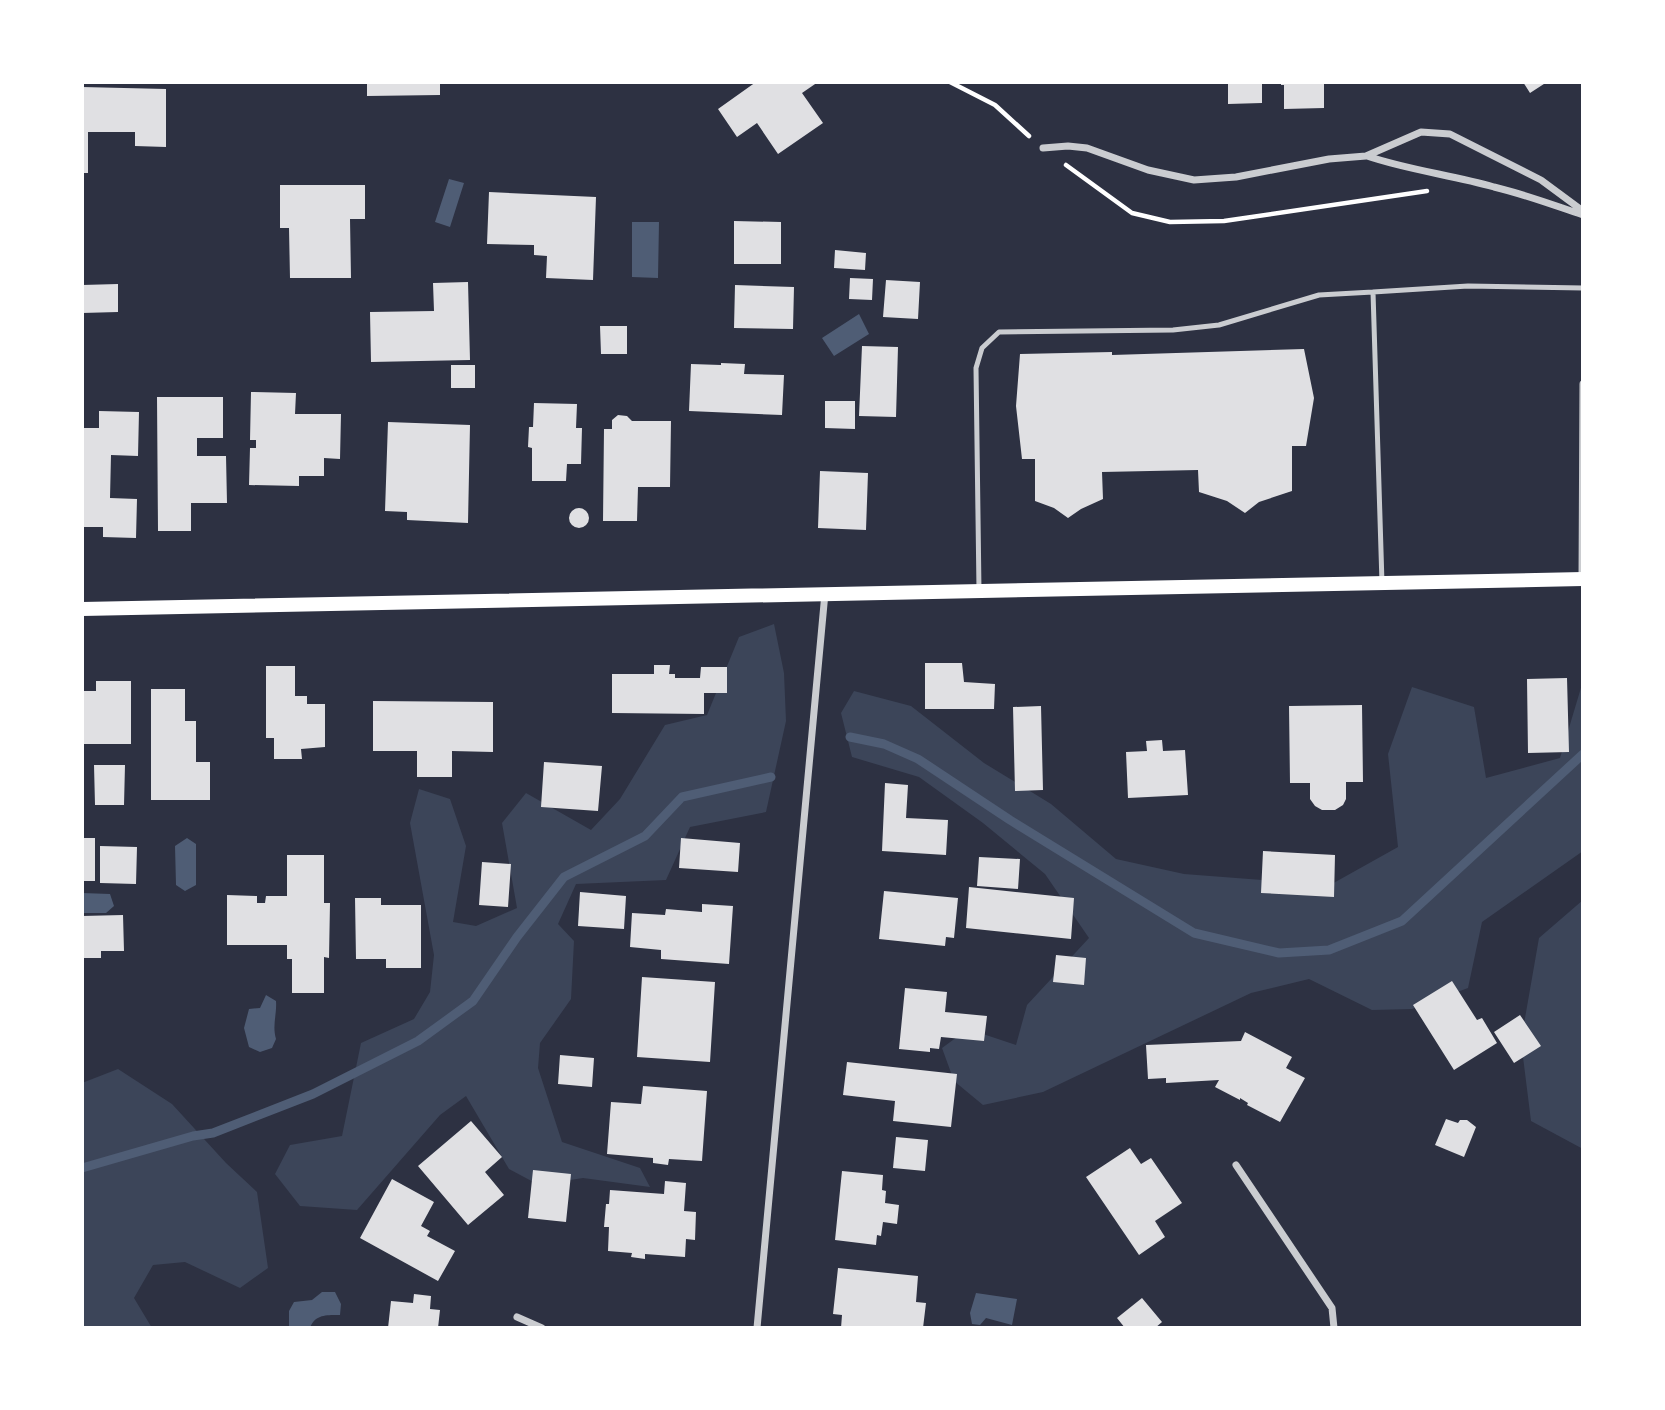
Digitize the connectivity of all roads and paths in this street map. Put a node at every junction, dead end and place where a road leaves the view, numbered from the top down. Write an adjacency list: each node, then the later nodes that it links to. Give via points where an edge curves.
1 (950, 82): 2 (path, via 995,105)
2 (1043, 148): 3 (street, via 1087,148 1148,170 1194,180); 4 (path, via 1132,213 1171,222 1224,221)
3 (1366, 156): 5 (street); 5 (street, via 1421,132 1450,134 1541,180)
4 (1438, 189)
5 (1583, 213)
6 (1583, 288): 7 (lane, via 1468,286)
7 (1373, 292): 10 (lane); 11 (lane, via 1319,295 1219,325 1173,330 999,332 982,348 976,368)
8 (1583, 384): 9 (street)
9 (1582, 579): 10 (main road)
10 (1382, 583): 11 (main road)
11 (979, 590): 12 (main road)
12 (825, 593): 13 (main road); 17 (street)
13 (82, 609)
14 (1236, 1165): 18 (street, via 1332,1308)
15 (517, 1317): 16 (street)
16 (542, 1328)
17 (757, 1328)
18 (1335, 1328)

